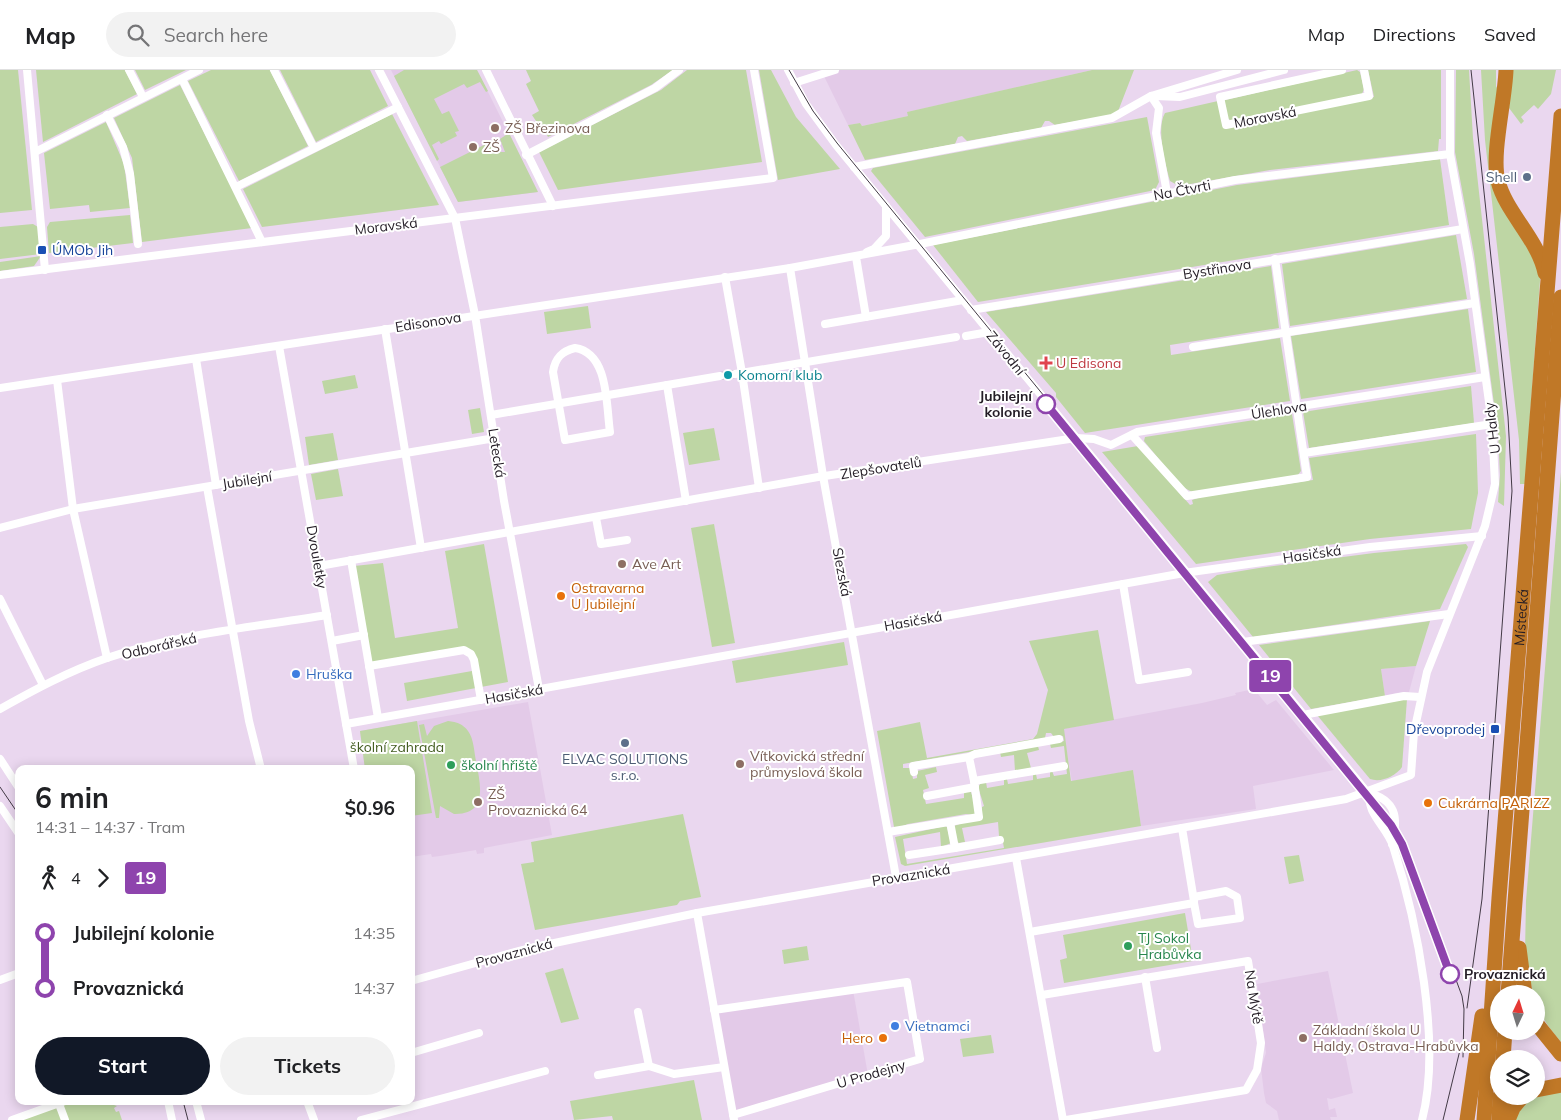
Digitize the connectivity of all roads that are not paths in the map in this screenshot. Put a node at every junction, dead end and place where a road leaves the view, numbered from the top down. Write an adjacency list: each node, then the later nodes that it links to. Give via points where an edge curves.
1 (27, 70): 25 (street)
2 (129, 70): 20 (street)
3 (199, 70): 17 (street)
4 (274, 70): 24 (street)
5 (379, 70): 21 (street, Letecká)
6 (486, 70): 27 (street)
7 (679, 70): 27 (street, via 655,88)
8 (754, 70): 31 (street, Moravská, via 773,178)
9 (788, 70): 18 (street, Závodní)
10 (834, 70): 18 (street)
11 (1237, 70): 19 (street)
12 (1284, 70): 19 (street, via 1180,97)
13 (1342, 70): 14 (street, Moravská, via 1220,97 1226,125 1369,96)
14 (1364, 70)
15 (1450, 70): 26 (street, U Haldy)
16 (1506, 70): 44 (highway, via 1496,163 1498,181 1539,254)
17 (182, 79): 20 (street); 29 (street)
18 (794, 83): 28 (street, Závodní)
19 (1151, 96): 28 (street, via 1112,118); 30 (street, via 1159,108 1156,134)
20 (143, 97): 22 (street)
21 (398, 107): 24 (street); 33 (street, Letecká)
22 (107, 115): 25 (street); 36 (street, via 123,147 130,174)
23 (1561, 116): 44 (highway, Místecká)
24 (314, 148): 29 (street)
25 (35, 152): 41 (street)
26 (1450, 154): 30 (street, Na Čtvrti, via 1235,180); 34 (street, U Haldy)
27 (526, 155): 31 (street)
28 (854, 167): 32 (street, Závodní)
29 (236, 187): 35 (street)
30 (1168, 193): 37 (street, Na Čtvrti)
31 (553, 206): 33 (street, Moravská)
32 (886, 206): 37 (street, Závodní); 38 (street, Edisonova, via 886,236 874,248)
33 (455, 218): 35 (street, Moravská); 49 (street, Letecká)
34 (1463, 229): 39 (street, Bystřinova); 47 (street, U Haldy)
35 (262, 242): 41 (street, Moravská)
36 (138, 244)
37 (918, 245): 38 (street, Edisonova); 46 (street, Závodní)
38 (856, 256): 40 (street, Edisonova); 50 (street)
39 (1275, 259): 48 (street, Bystřinova); 54 (street)
40 (790, 268): 43 (street, Edisonova); 60 (street, Slezská)
41 (45, 270): 42 (street, Moravská)
42 (0, 275)
43 (725, 277): 49 (street, Edisonova); 61 (street)
44 (1547, 290): 137 (highway, Místecká)
45 (1561, 297): 136 (highway, Místecká)
46 (963, 300): 48 (street, Závodní); 50 (street)
47 (1475, 303): 54 (street); 63 (street, U Haldy)
48 (971, 310): 53 (street, Závodní)
49 (475, 315): 52 (street, Edisonova); 70 (street, Letecká)
50 (866, 317): 51 (street)
51 (825, 324)
52 (385, 329): 57 (street, Edisonova); 76 (street)
53 (989, 332): 55 (street); 74 (street, Závodní)
54 (1284, 332): 58 (street); 69 (street)
55 (966, 336)
56 (956, 337): 60 (street)
57 (279, 346): 59 (street, Edisonova); 77 (street, Dvouletky)
58 (1193, 347)
59 (196, 359): 64 (street, Edisonova); 79 (street)
60 (804, 362): 61 (street); 78 (street, Slezská)
61 (738, 374): 81 (street)
62 (720, 376): 65 (street)
63 (1485, 377): 69 (street, Úlehlova); 71 (street, U Haldy)
64 (57, 380): 66 (street, Edisonova); 83 (street)
65 (667, 385): 67 (street); 82 (street)
66 (0, 388)
67 (605, 396): 68 (street); 68 (street, via 610,432 565,440); 68 (street, via 600,366 594,356 586,350 573,348 560,355 554,363)
68 (558, 404): 70 (street)
69 (1296, 407): 72 (street, Úlehlova); 75 (street)
70 (491, 415): 73 (street, Letecká)
71 (1492, 424): 75 (street); 87 (street, U Haldy, via 1495,484)
72 (1132, 435): 74 (street, Úlehlova, via 1111,445 1094,439); 75 (street, via 1187,496 1307,477)
73 (495, 438): 76 (street, Jubilejní); 86 (street, Letecká)
74 (1076, 438): 78 (street, Zlepšovatelů); 92 (street, Závodní)
75 (1304, 453)
76 (407, 454): 77 (street, Jubilejní); 89 (street)
77 (301, 472): 79 (street, Jubilejní); 91 (street, Dvouletky)
78 (823, 476): 81 (street, Zlepšovatelů); 98 (street, Slezská)
79 (216, 485): 80 (street, Jubilejní)
80 (207, 487): 83 (street, Jubilejní); 97 (street)
81 (759, 488): 82 (street, Zlepšovatelů)
82 (686, 501): 84 (street, Zlepšovatelů)
83 (72, 509): 85 (street, Jubilejní); 102 (street)
84 (596, 518): 86 (street, Zlepšovatelů); 88 (street, via 601,544)
85 (0, 528)
86 (510, 533): 89 (street, Zlepšovatelů); 106 (street, Letecká)
87 (1482, 536): 92 (street, Hasičská, via 1370,547); 95 (street, U Haldy)
88 (627, 540)
89 (421, 548): 90 (street, Zlepšovatelů)
90 (351, 560): 91 (street, Zlepšovatelů); 99 (street)
91 (319, 566): 96 (street, Dvouletky)
92 (1186, 573): 93 (street, Hasičská); 101 (street, Závodní)
93 (1123, 584): 98 (street, Hasičská); 104 (street, via 1139,680)
94 (0, 599): 105 (street)
95 (1449, 614): 101 (street); 107 (street, U Haldy)
96 (327, 615): 97 (street, Odborářská); 100 (street, Dvouletky)
97 (232, 631): 102 (street, Odborářská, via 172,640); 116 (street)
98 (853, 632): 106 (street, Hasičská); 129 (street, Slezská)
99 (364, 635): 100 (street); 103 (street)
100 (332, 641): 112 (street, Dvouletky)
101 (1243, 642): 110 (street, Závodní)
102 (107, 658): 105 (street, Odborářská)
103 (369, 666): 108 (street, via 464,650 474,660); 111 (street)
104 (1188, 672)
105 (43, 685): 109 (street, Odborářská)
106 (539, 689): 108 (street, Hasičská)
107 (1420, 697): 110 (street, via 1404,696); 120 (street, U Haldy)
108 (481, 700): 111 (street, Hasičská)
109 (0, 709)
110 (1303, 715): 123 (street, Závodní)
111 (378, 718): 112 (street, Hasičská)
112 (346, 724): 117 (street, Dvouletky)
113 (1059, 739): 114 (street)
114 (970, 757): 119 (street, via 913,766); 122 (street)
115 (0, 759): 121 (street)
116 (260, 765)
117 (353, 765)
118 (1064, 766): 122 (street)
119 (914, 772)
120 (1411, 775): 123 (street, Provaznická)
121 (15, 782)
122 (974, 784): 124 (street); 126 (street, via 979,817)
123 (1367, 792): 128 (street, Provaznická); 131 (street, via 1372,810); 131 (street, via 1381,796 1394,812 1396,826)
124 (927, 796)
125 (0, 806): 127 (street)
126 (950, 822): 129 (street); 132 (street)
127 (15, 828)
128 (1182, 828): 134 (street, Provaznická); 138 (street)
129 (888, 832): 135 (street, Slezská)
130 (1000, 840): 132 (street)
131 (1392, 844): 176 (street, via 1410,908 1429,1034 1428,1085)
132 (955, 848): 133 (street)
133 (909, 855)
134 (1016, 858): 135 (street, Provaznická); 140 (street)
135 (896, 877): 139 (street, Provaznická)
136 (1515, 896): 145 (highway, Místecká); 146 (highway)
137 (1499, 898): 177 (highway); 178 (highway, Místecká)
138 (1194, 900): 138 (street, via 1198,924 1240,918 1237,897 1226,891); 140 (street)
139 (697, 912): 144 (street, Provaznická, via 526,949); 148 (street)
140 (1030, 932): 147 (street)
141 (15, 974): 143 (street)
142 (1145, 977): 147 (street, Na Mýtě); 152 (street); 175 (street, Na Mýtě, via 1248,961 1261,1043 1257,1070 1246,1090)
143 (0, 980)
144 (415, 980)
145 (1509, 985)
146 (1523, 985)
147 (1042, 995): 175 (street)
148 (714, 1010): 156 (street); 168 (street, U Prodejny, via 906,982 920,1059)
149 (638, 1012): 155 (street)
150 (479, 1033): 153 (street)
151 (1545, 1034): 154 (highway)
152 (1156, 1048)
153 (415, 1051)
154 (1561, 1054)
155 (649, 1066): 156 (street, via 674,1074); 158 (street)
156 (724, 1067): 168 (street)
157 (545, 1070): 174 (street)
158 (598, 1074)
159 (1561, 1085): 160 (highway)
160 (1545, 1088)
161 (54, 1105): 169 (street)
162 (62, 1105): 170 (street)
163 (169, 1105): 171 (street)
164 (197, 1105): 172 (street)
165 (308, 1105): 173 (street)
166 (1500, 1105): 179 (highway)
167 (1516, 1105): 180 (highway)
168 (734, 1117)
169 (12, 1120)
170 (65, 1120)
171 (172, 1120)
172 (201, 1120)
173 (314, 1120)
174 (361, 1120)
175 (1064, 1120)
176 (1422, 1120)
177 (1467, 1120)
178 (1484, 1120)
179 (1499, 1120)
180 (1508, 1120)

